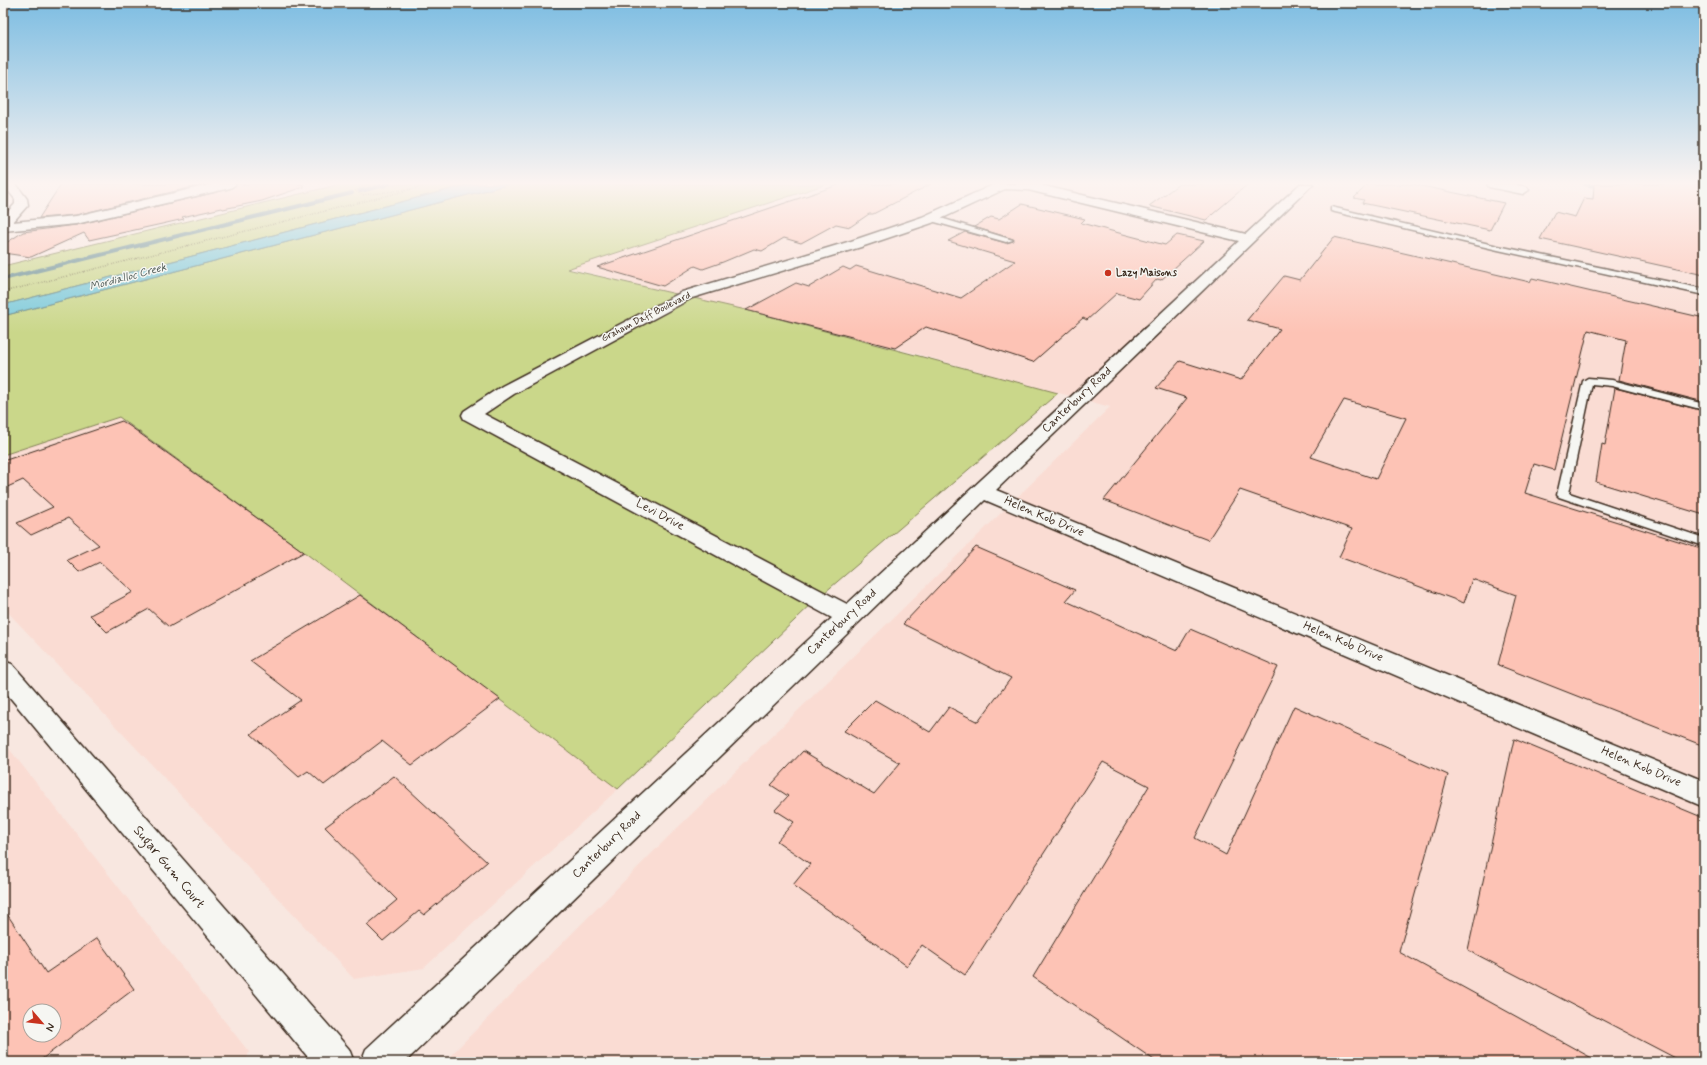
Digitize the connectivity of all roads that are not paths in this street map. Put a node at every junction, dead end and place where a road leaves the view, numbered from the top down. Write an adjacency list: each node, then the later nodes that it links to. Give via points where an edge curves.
1 (886, 234): 10 (street, Graham Daff Boulevard, via 687,295 508,390)
2 (987, 234): 7 (lane)
3 (1226, 234): 6 (street, Graham Daff Boulevard)
4 (1254, 234): 6 (street, Canterbury Road)
5 (1438, 234): 8 (lane)
6 (1248, 239): 11 (street, Canterbury Road)
7 (1010, 240)
8 (1704, 292)
9 (1704, 407): 12 (lane, via 1612,383 1588,381 1563,495)
10 (471, 415): 13 (street, Levi Drive)
11 (981, 490): 13 (street, Canterbury Road); 15 (street, Helen Kob Drive)
12 (1704, 542)
13 (849, 616): 17 (street, Canterbury Road)
14 (3, 671): 16 (street, Sugar Gum Court)
15 (1704, 794)
16 (336, 1062)
17 (379, 1062)

